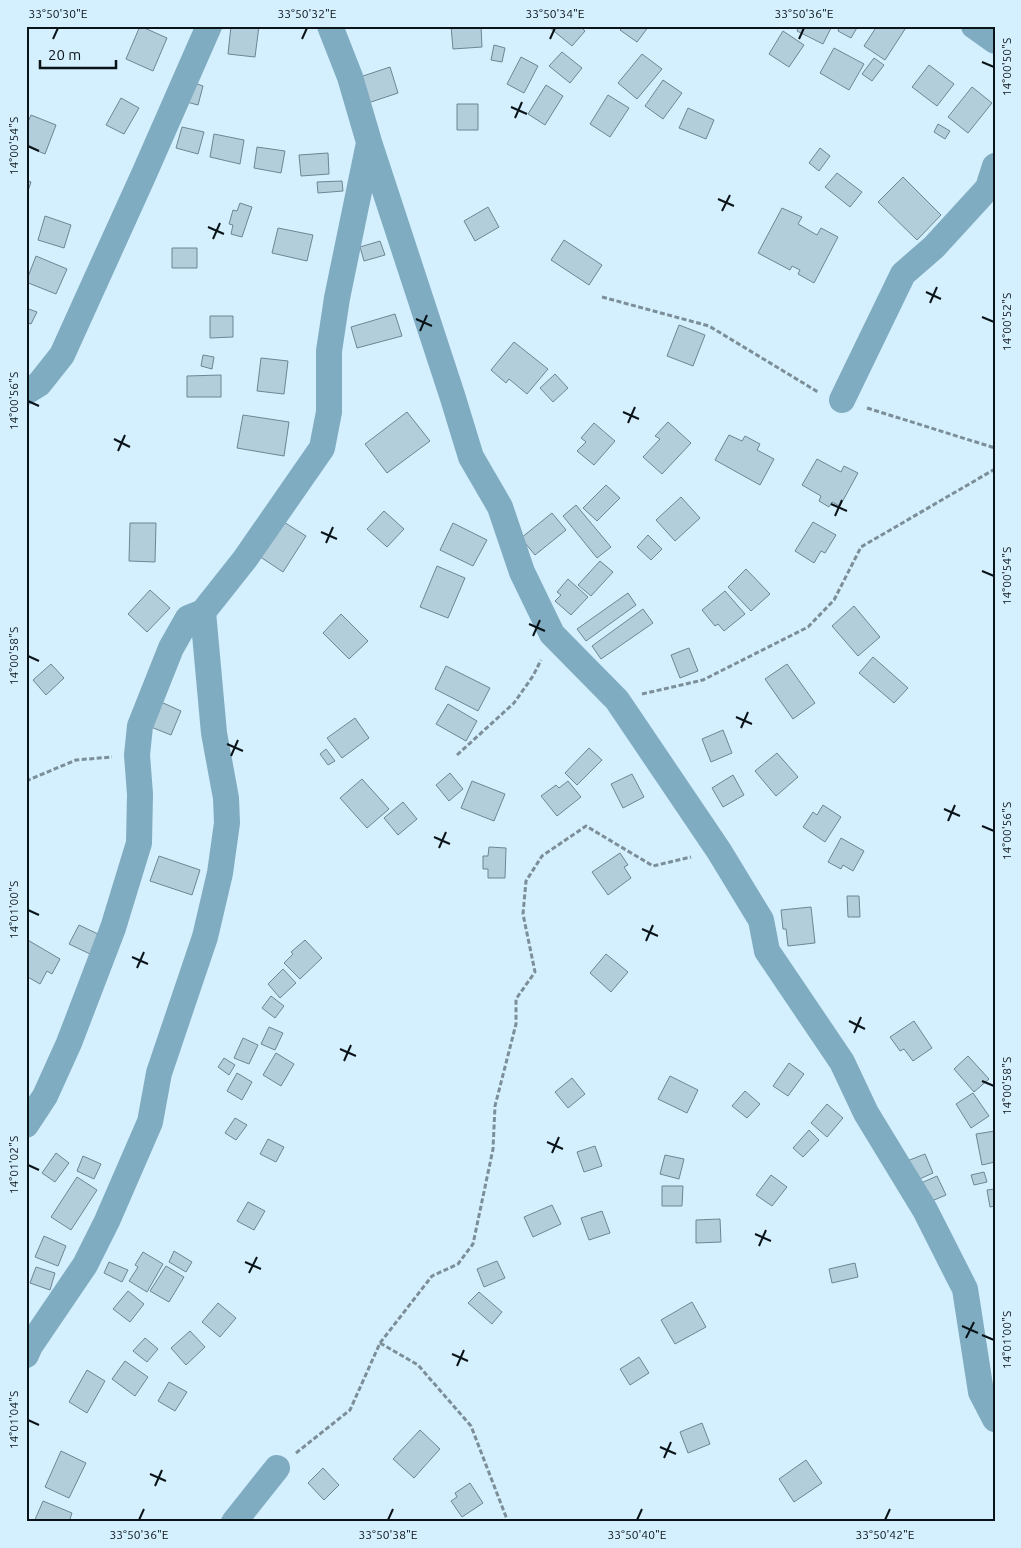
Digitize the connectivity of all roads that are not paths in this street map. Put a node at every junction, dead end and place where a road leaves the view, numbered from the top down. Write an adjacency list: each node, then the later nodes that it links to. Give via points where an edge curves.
1 (209, 26): 7 (street, via 62,355 38,384)
2 (330, 26): 5 (street, via 350,77)
3 (974, 26): 4 (street)
4 (995, 41)
5 (369, 142): 9 (street, via 337,298 329,351 329,412 322,448 245,559); 12 (street, via 471,457 500,507 522,572 552,634 617,700 719,851 761,920 768,951 842,1062 866,1113 925,1210 965,1289 981,1392)
6 (995, 166): 8 (street, via 988,188 934,247 903,274)
7 (26, 392)
8 (842, 400)
9 (203, 612): 10 (street, via 188,618 171,648 140,726 137,755 139,843 113,928 69,1043 45,1096); 11 (street, via 214,733 226,798 227,823 220,873 205,937 159,1073 150,1122 84,1265)
10 (26, 1125)
11 (26, 1355)
12 (995, 1419)
13 (278, 1468): 14 (street)
14 (234, 1522)

